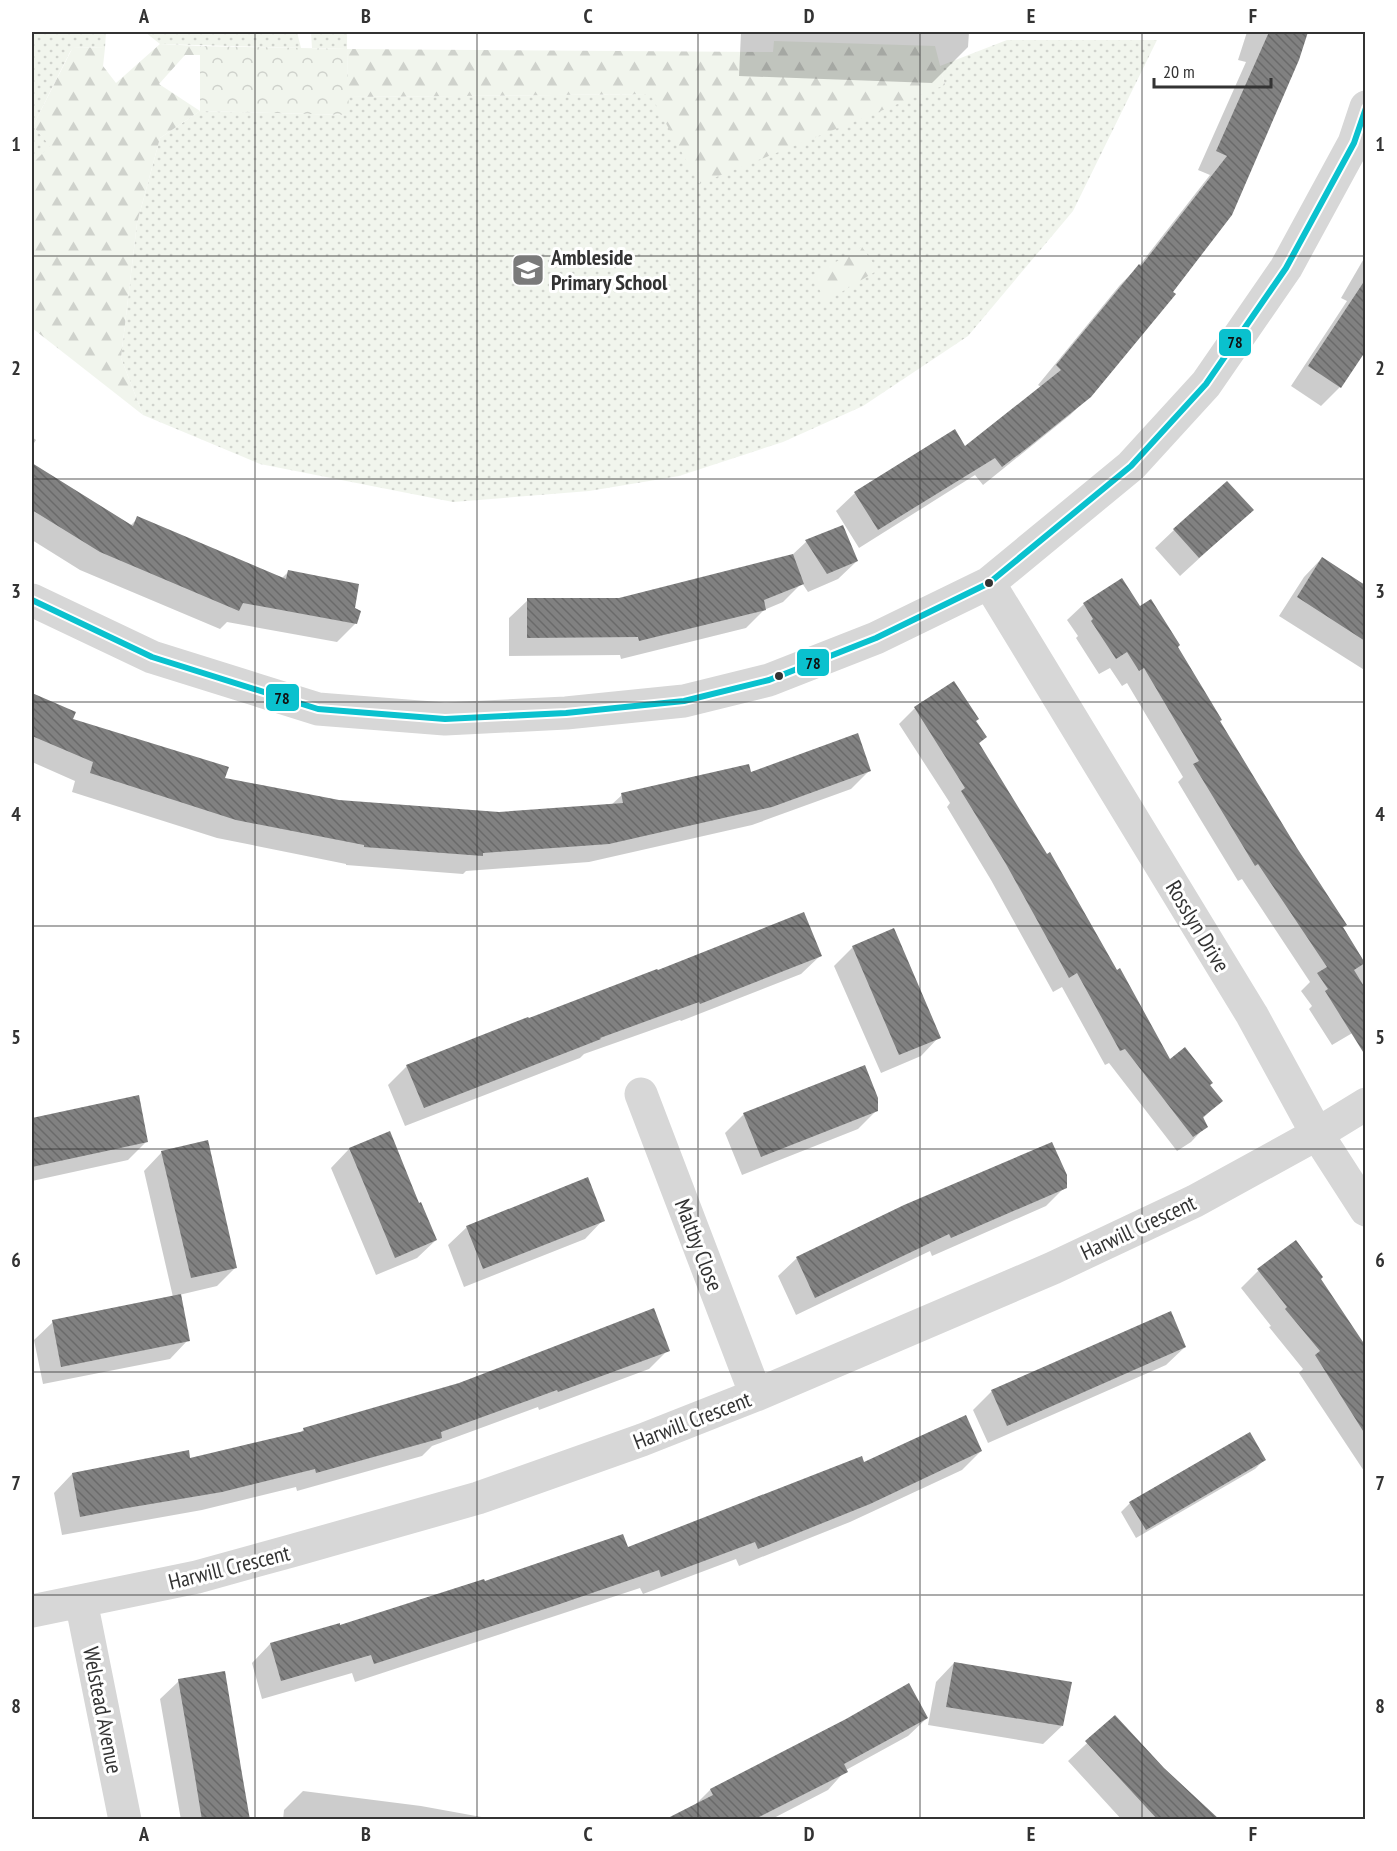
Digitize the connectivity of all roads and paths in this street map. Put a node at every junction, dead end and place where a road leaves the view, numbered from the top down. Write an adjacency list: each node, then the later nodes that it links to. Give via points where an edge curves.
1 (1365, 107): 2 (street, via 1354,143 1286,268 1206,384 1131,466)
2 (989, 583): 3 (street, via 876,638 769,680 684,701 566,713 446,719 318,709 152,657); 6 (street, Rosslyn Drive, via 1252,1015)
3 (32, 600)
4 (641, 1094): 8 (street, Maltby Close)
5 (1365, 1104): 6 (street, Harwill Crescent)
6 (1317, 1134): 7 (street, Rosslyn Drive); 8 (street, Harwill Crescent, via 1195,1201 1063,1263)
7 (1365, 1210)
8 (756, 1395): 9 (street, Harwill Crescent, via 478,1498 197,1577)
9 (81, 1601): 10 (street, Harwill Crescent); 11 (street, Welstead Avenue)
10 (32, 1611)
11 (125, 1820)

